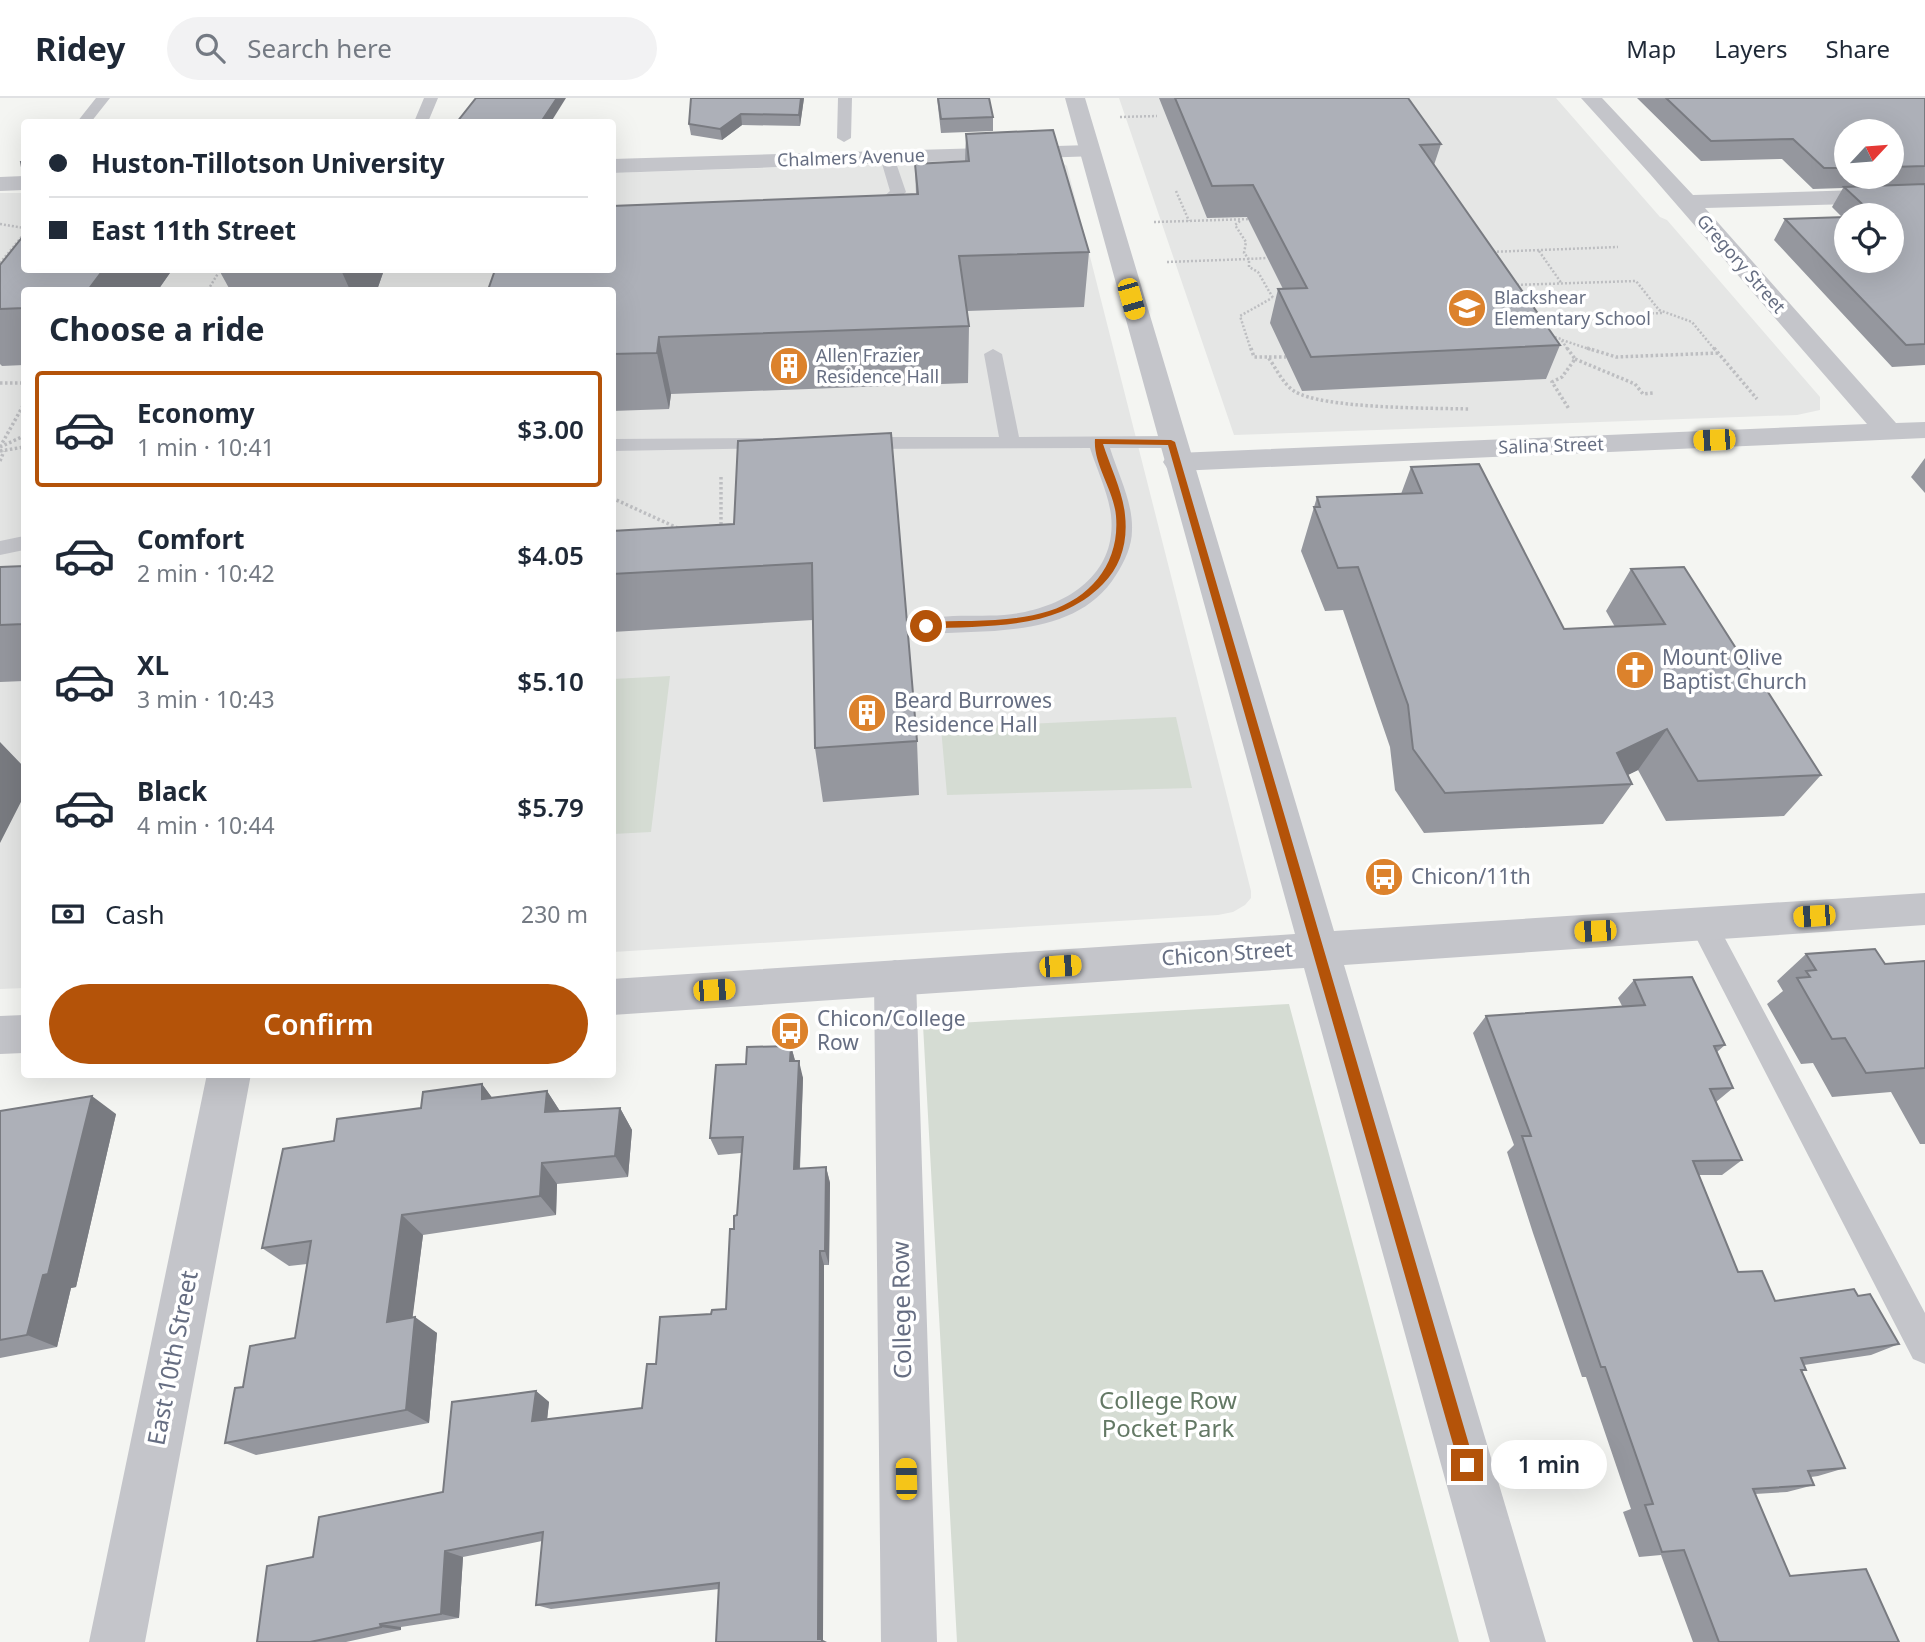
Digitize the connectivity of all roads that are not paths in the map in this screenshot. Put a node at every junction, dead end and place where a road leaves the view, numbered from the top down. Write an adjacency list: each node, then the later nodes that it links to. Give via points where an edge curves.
1 (103, 98): 6 (lane)
2 (430, 98): 7 (lane)
3 (845, 98): 8 (lane)
4 (1074, 98): 9 (street)
5 (1591, 98): 15 (street, Gregory Street)
6 (86, 119)
7 (422, 119)
8 (844, 138)
9 (1089, 151): 10 (street, Chalmers Avenue); 25 (street)
10 (887, 157): 11 (street, Chalmers Avenue); 16 (lane, via 898,192 873,215)
11 (616, 166)
12 (21, 183): 13 (street)
13 (0, 184)
14 (1925, 195): 15 (street)
15 (1687, 202): 19 (street, Gregory Street)
16 (851, 218)
17 (993, 354): 21 (lane)
18 (1925, 430): 19 (street, Salina Street)
19 (1889, 432): 25 (street, Salina Street)
20 (1098, 441): 21 (lane); 25 (lane); 28 (lane, via 1121,514 1120,543 1112,570 1084,598 1051,614)
21 (1010, 442): 23 (lane)
22 (791, 443): 24 (lane)
23 (832, 443)
24 (616, 445)
25 (1174, 452): 31 (street)
26 (21, 544): 27 (lane)
27 (0, 548)
28 (926, 626)
29 (1925, 909): 30 (street, Chicon Street)
30 (1703, 924): 31 (street, Chicon Street); 37 (lane)
31 (1318, 948): 32 (street, Chicon Street); 40 (street)
32 (895, 978): 33 (street, Chicon Street); 39 (street, College Row)
33 (616, 997)
34 (21, 1034): 35 (street)
35 (0, 1035)
36 (228, 1078): 38 (street, East 10th Street)
37 (1925, 1347)
38 (117, 1642)
39 (909, 1642)
40 (1518, 1642)

